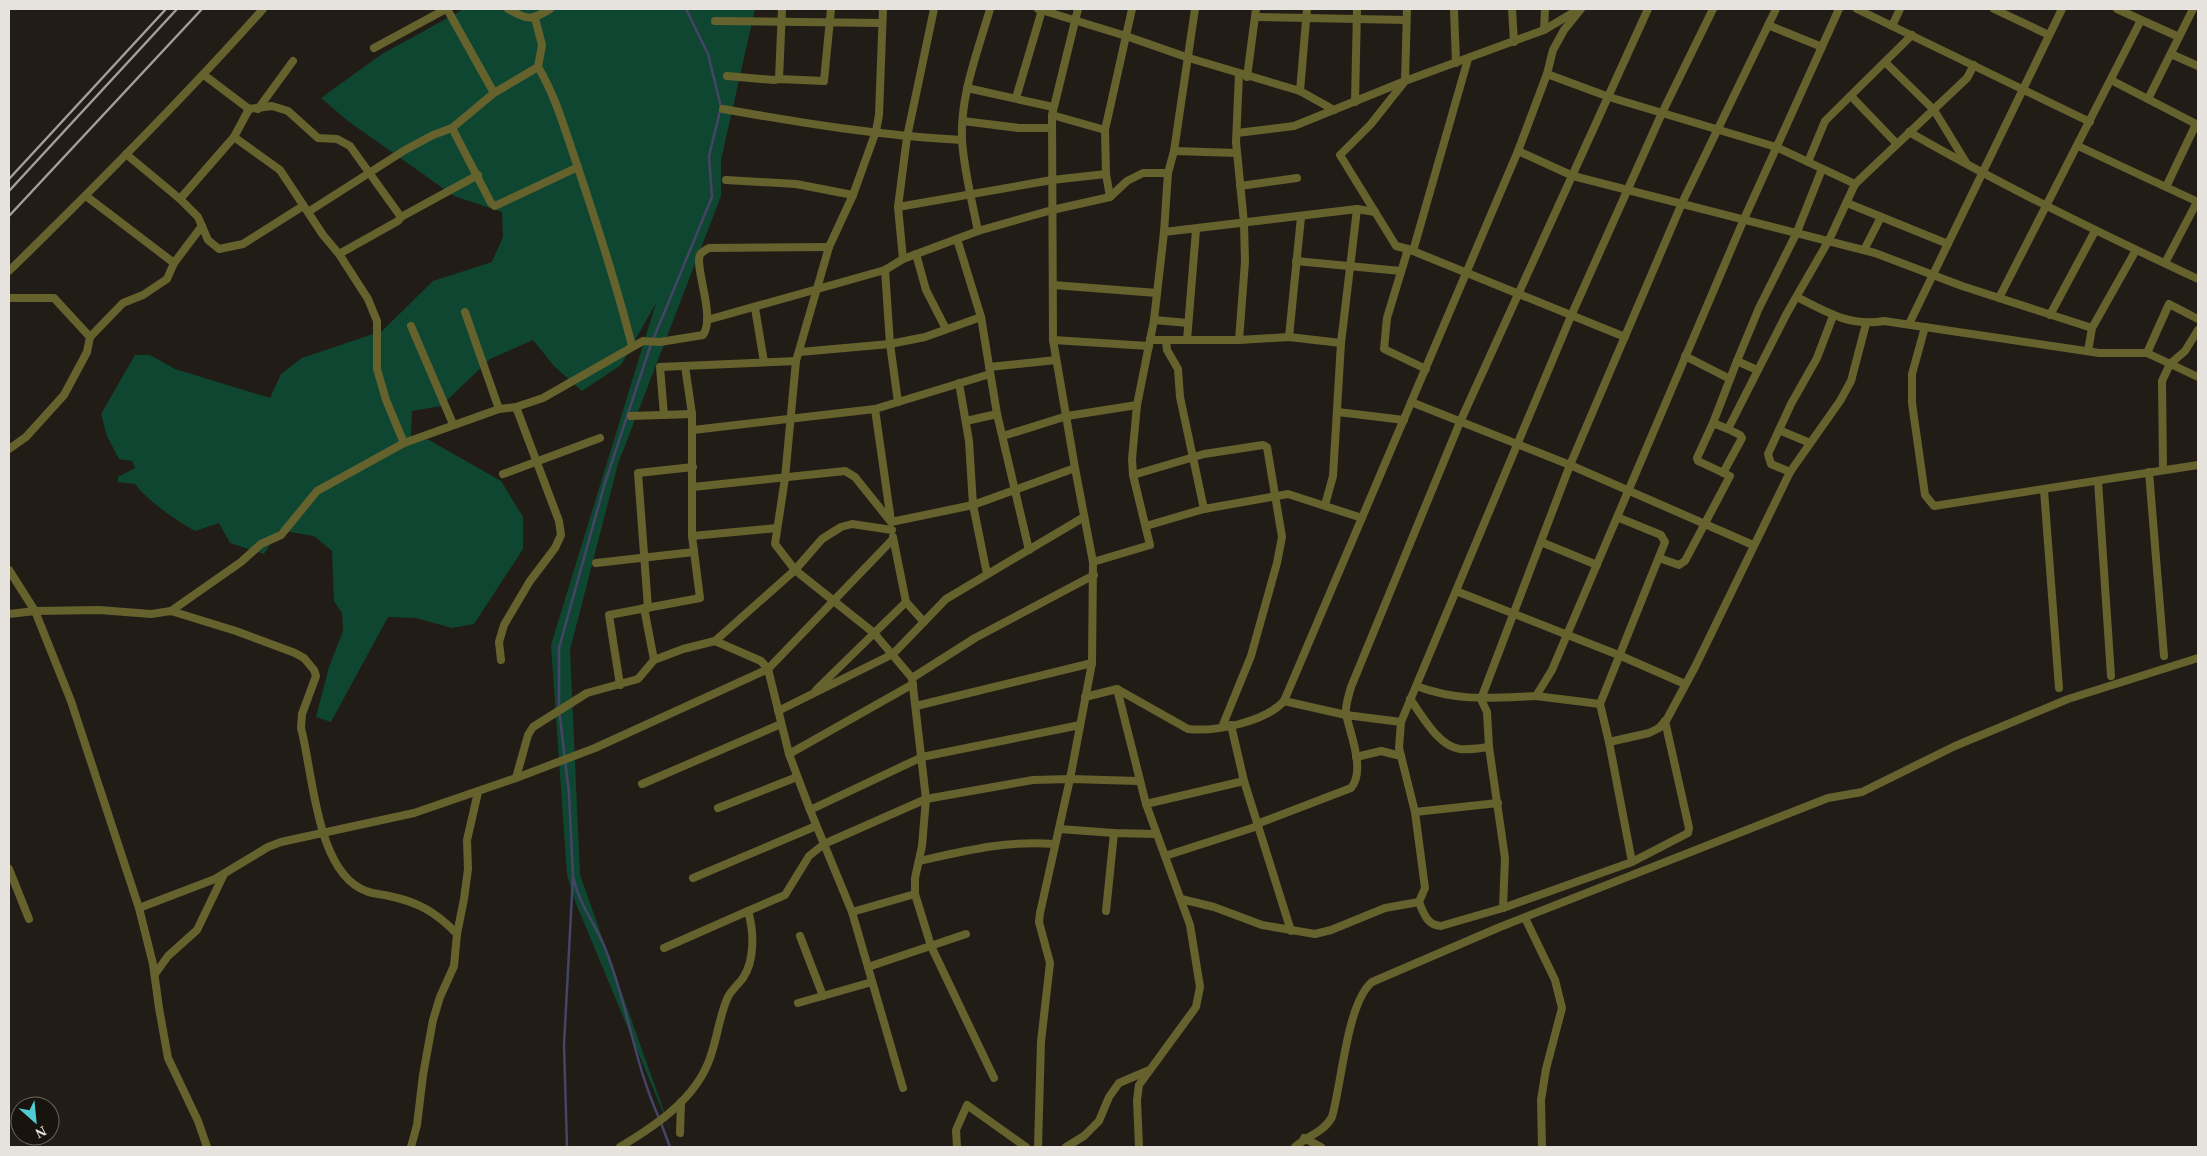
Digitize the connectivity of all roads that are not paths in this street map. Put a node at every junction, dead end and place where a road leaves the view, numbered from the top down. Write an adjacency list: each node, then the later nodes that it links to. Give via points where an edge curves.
1 (263, 9): 63 (street)
2 (447, 9): 51 (street); 72 (street)
3 (508, 9): 32 (street, via 521,16)
4 (550, 9): 32 (street)
5 (782, 9): 39 (street)
6 (831, 9): 40 (street)
7 (883, 9): 41 (street)
8 (934, 9): 96 (street)
9 (990, 9): 69 (street)
10 (1040, 9): 35 (street); 75 (street)
11 (1078, 9): 35 (street)
12 (1132, 9): 46 (street)
13 (1195, 9): 53 (street)
14 (1307, 9): 33 (street)
15 (1357, 9): 34 (street)
16 (1407, 9): 36 (street)
17 (1454, 9): 57 (street)
18 (1512, 9): 49 (street)
19 (1545, 9): 44 (street)
20 (1580, 9): 44 (street); 62 (street, via 1556,43)
21 (1648, 9): 74 (street)
22 (1713, 9): 84 (street)
23 (1776, 9): 42 (street)
24 (1839, 9): 50 (street)
25 (1857, 9): 43 (street)
26 (1900, 9): 43 (street)
27 (1994, 9): 45 (street)
28 (2062, 9): 45 (street)
29 (2117, 9): 37 (street)
30 (2193, 9): 48 (street)
31 (1256, 13): 33 (street); 65 (street)
32 (535, 18): 59 (street, via 542,45)
33 (1306, 18): 34 (street); 71 (street)
34 (1356, 19): 36 (street); 77 (street)
35 (1075, 20): 46 (street); 83 (street)
36 (1406, 20): 68 (street)
37 (2141, 20): 48 (street); 67 (street)
38 (715, 21): 39 (street)
39 (781, 22): 40 (street); 66 (street)
40 (830, 22): 41 (street); 66 (street, via 824,81)
41 (882, 23): 92 (street, via 881,106)
42 (1768, 25): 50 (street); 90 (street)
43 (1892, 26): 47 (street)
44 (1544, 30): 49 (street)
45 (2049, 35): 70 (street)
46 (1126, 36): 53 (street); 91 (street)
47 (1912, 36): 56 (street); 58 (street)
48 (2179, 37): 52 (street)
49 (1514, 42): 54 (street)
50 (1822, 47): 100 (street)
51 (374, 48)
52 (2171, 54): 60 (street); 76 (street)
53 (1189, 58): 61 (street); 101 (street)
54 (1468, 59): 57 (street); 151 (street)
55 (293, 60): 79 (street)
56 (1885, 62): 73 (street); 82 (street)
57 (1456, 63): 68 (street)
58 (1974, 65): 70 (street); 82 (street, via 1967,78)
59 (538, 66): 72 (street); 107 (street, via 550,86)
60 (2198, 66)
61 (1238, 74): 65 (street); 93 (street)
62 (1546, 74): 74 (street); 102 (street)
63 (204, 75): 78 (street); 104 (street)
64 (726, 76): 66 (street)
65 (1248, 77): 71 (street)
66 (778, 79)
67 (2111, 80): 76 (street); 86 (street)
68 (1405, 81): 77 (street); 135 (street, via 1371,124 1340,154)
69 (967, 88): 75 (street); 85 (street)
70 (2023, 89): 86 (street); 110 (street)
71 (1300, 91): 81 (street)
72 (494, 93): 88 (street)
73 (1851, 96): 98 (street); 105 (street, via 1825,122)
74 (1610, 97): 84 (street); 114 (street)
75 (1016, 98): 83 (street)
76 (2148, 99): 87 (street)
77 (1355, 102): 81 (street)
78 (249, 109): 79 (street); 95 (street)
79 (258, 109): 111 (street, via 272,106 288,110 318,138 337,139 350,146)
80 (723, 109): 92 (street)
81 (1334, 110): 93 (street, via 1294,126)
82 (1934, 110): 94 (street); 106 (street)
83 (1053, 111): 89 (street); 91 (street)
84 (1662, 113): 90 (street); 121 (street)
85 (963, 121): 89 (street, via 1019,128); 97 (street)
86 (2090, 122): 99 (street)
87 (2197, 124): 120 (street)
88 (452, 128): 111 (street, via 405,150); 113 (street)
89 (1052, 128): 117 (street)
90 (1718, 129): 100 (street); 128 (street)
91 (1105, 130): 112 (street)
92 (876, 131): 96 (street); 122 (street)
93 (1237, 132): 103 (street)
94 (1909, 132): 98 (street); 106 (street)
95 (234, 137): 126 (street); 132 (street, via 280,170)
96 (907, 137): 97 (street); 131 (street)
97 (962, 140): 123 (street)
98 (1897, 144): 118 (street)
99 (2078, 146): 120 (street); 130 (street)
100 (1776, 147): 105 (street); 139 (street)
101 (1174, 151): 103 (street); 109 (street)
102 (1518, 151): 114 (street); 164 (street)
103 (1237, 153): 119 (street)
104 (126, 154): 124 (street); 126 (street)
105 (1808, 162): 108 (street)
106 (1968, 166): 110 (street)
107 (578, 167): 113 (street, via 495,206); 201 (street)
108 (1822, 169): 118 (street); 146 (street)
109 (1168, 173): 125 (street, via 1150,172 1135,176); 145 (street)
110 (1982, 173): 130 (street); 149 (street)
111 (370, 174): 132 (street); 138 (street)
112 (1106, 174): 117 (street); 125 (street)
113 (478, 175): 138 (street)
114 (1573, 176): 121 (street); 170 (street)
115 (1297, 178): 119 (street)
116 (726, 180): 122 (street, via 796,184)
117 (1052, 180): 123 (street); 134 (street)
118 (1855, 184): 129 (street)
119 (1240, 186): 140 (street)
120 (2166, 187): 127 (street)
121 (1627, 189): 128 (street); 177 (street)
122 (853, 195): 150 (street)
123 (971, 195): 131 (street); 144 (street)
124 (86, 196): 158 (street); 162 (street)
125 (1110, 198): 134 (street)
126 (180, 199): 141 (street, via 198,217)
127 (2198, 202): 159 (street)
128 (1682, 203): 139 (street); 193 (street)
129 (1847, 203): 137 (street); 148 (street)
130 (2045, 206): 143 (street); 173 (street)
131 (898, 208): 156 (street)
132 (305, 209): 141 (street, via 243,244 219,249 208,240); 154 (street)
133 (1357, 209): 135 (street); 136 (street); 160 (street)
134 (1052, 210): 144 (street); 167 (street)
135 (1375, 212): 151 (street, via 1396,246)
136 (1301, 217): 140 (street); 157 (street)
137 (1881, 217): 149 (street); 152 (street)
138 (401, 218): 154 (street)
139 (1744, 219): 146 (street); 205 (street)
140 (1244, 223): 142 (street); 196 (street, via 1245,270)
141 (202, 226): 158 (street)
142 (1196, 230): 145 (street); 183 (street)
143 (2095, 231): 153 (street); 176 (street)
144 (978, 232): 147 (street)
145 (1164, 232): 169 (street)
146 (1797, 232): 148 (street); 208 (street)
147 (957, 239): 155 (street); 179 (street)
148 (1829, 240): 152 (street); 171 (street)
149 (1948, 244): 165 (street)
150 (829, 247): 168 (street); 181 (street, via 709,248 702,251 699,260)
151 (1410, 250): 163 (street); 164 (street)
152 (1864, 250): 165 (street)
153 (2136, 250): 159 (street); 188 (street)
154 (339, 254): 241 (street, via 368,299 378,322 378,369 386,400)
155 (916, 254): 156 (street); 189 (street, via 926,290)
156 (903, 259): 161 (street)
157 (1296, 261): 160 (street); 192 (street)
158 (174, 263): 191 (street, via 168,278 123,304)
159 (2165, 264): 166 (street)
160 (1349, 265): 163 (street); 199 (street)
161 (885, 270): 168 (street); 200 (street)
162 (9, 271)
163 (1401, 271): 212 (street, via 1387,318 1384,349)
164 (1466, 273): 170 (street); 212 (street)
165 (1933, 274): 173 (street); 185 (street)
166 (2198, 279)
167 (1053, 285): 169 (street); 194 (street)
168 (816, 290): 174 (street); 203 (street)
169 (1157, 293): 182 (street)
170 (1519, 294): 177 (street); 233 (street)
171 (1797, 297): 178 (street); 213 (street)
172 (9, 298): 191 (street, via 54,298)
173 (1999, 298): 176 (street)
174 (755, 308): 181 (street); 209 (street)
175 (465, 312): 222 (street)
176 (2050, 315): 188 (street)
177 (1571, 316): 193 (street); 243 (street)
178 (1833, 316): 184 (street); 238 (street, via 1817,358)
179 (981, 317): 189 (street); 214 (street)
180 (2198, 318): 204 (street, via 2169,304)
181 (707, 320): 201 (street, via 703,335 660,342 643,341)
182 (1154, 320): 183 (street); 198 (street)
183 (1188, 323): 195 (street)
184 (1866, 324): 185 (street); 242 (street, via 1850,381)
185 (1910, 324): 187 (street)
186 (411, 326): 235 (street)
187 (1925, 327): 202 (street); 262 (street, via 1912,374 1912,403 1925,495 1934,506)
188 (2092, 328): 202 (street)
189 (946, 329): 200 (street)
190 (2198, 330): 210 (street, via 2185,351)
191 (90, 337): 244 (street, via 87,352 64,395 26,437)
192 (1289, 337): 196 (street); 199 (street)
193 (1625, 337): 247 (street)
194 (1053, 340): 198 (street); 207 (street)
195 (1187, 340): 196 (street); 197 (street)
196 (1239, 340)
197 (1166, 341): 198 (street); 245 (street, via 1167,350 1178,369 1180,397)
198 (1150, 343): 220 (street)
199 (1341, 343): 224 (street)
200 (890, 344): 203 (street); 218 (street)
201 (632, 346): 221 (street, via 543,398)
202 (2088, 351): 204 (street)
203 (800, 352): 206 (street)
204 (2147, 353): 210 (street)
205 (1686, 356): 216 (street); 261 (street)
206 (796, 360): 209 (street); 230 (street)
207 (1056, 360): 214 (street); 229 (street)
208 (1737, 360): 213 (street); 216 (street)
209 (764, 362): 211 (street)
210 (2170, 364): 215 (street); 251 (street, via 2162,381)
211 (685, 366): 225 (street); 227 (street, via 660,367)
212 (1426, 369): 219 (street)
213 (1757, 370): 236 (street)
214 (990, 371): 217 (street); 226 (street)
215 (2198, 377)
216 (1730, 379): 234 (street)
217 (959, 383): 218 (street); 232 (street)
218 (898, 402): 223 (street)
219 (1411, 402): 231 (street); 233 (street)
220 (1137, 405): 229 (street); 256 (street)
221 (516, 407): 222 (street); 246 (street)
222 (499, 408): 235 (street)
223 (875, 409): 230 (street); 271 (street)
224 (1338, 412): 231 (street); 265 (street, via 1333,476)
225 (692, 414): 227 (street); 237 (street)
226 (997, 414): 232 (street); 239 (street)
227 (664, 415): 228 (street)
228 (631, 416)
229 (1067, 416): 239 (street); 250 (street)
230 (790, 419): 237 (street); 257 (street)
231 (1404, 420): 269 (street)
232 (966, 421): 264 (street)
233 (1460, 422): 243 (street); 325 (street, via 1351,687)
234 (1713, 423): 236 (street); 254 (street, via 1697,459)
235 (453, 424): 241 (street)
236 (1728, 429): 254 (street, via 1742,438)
237 (693, 430): 249 (street)
238 (1779, 430): 242 (street); 252 (street, via 1768,458 1771,464)
239 (1003, 436): 260 (street)
240 (600, 438): 246 (street)
241 (404, 443): 294 (street, via 317,491 280,535 261,544)
242 (1810, 444): 252 (street)
243 (1518, 445): 247 (street); 289 (street)
244 (9, 449)
245 (1194, 457): 256 (street); 263 (street, via 1266,446); 266 (street)
246 (537, 462): 255 (street); 305 (street, via 561,535 507,619 500,642)
247 (1570, 465): 261 (street); 276 (street)
248 (2198, 465): 251 (street)
249 (693, 467): 259 (street); 280 (street, via 638,473)
250 (1074, 468): 260 (street); 267 (street)
251 (2163, 470): 253 (street)
252 (1790, 472): 277 (street)
253 (2149, 472): 258 (street); 303 (street)
254 (1723, 473): 270 (street, via 1730,476)
255 (504, 474)
256 (1133, 475): 272 (street)
257 (785, 478): 259 (street); 271 (street, via 841,471 851,474); 273 (street)
258 (2098, 481): 262 (street); 309 (street)
259 (693, 487): 274 (street)
260 (1013, 490): 264 (street); 278 (street)
261 (1628, 490): 268 (street); 270 (street)
262 (2044, 490): 314 (street)
263 (1274, 496): 265 (street, via 1288,494); 266 (street); 331 (street, via 1282,533 1277,563 1251,656)
264 (973, 505): 271 (street); 287 (street)
265 (1324, 505): 269 (street)
266 (1204, 509): 272 (street)
267 (1084, 517): 278 (street); 282 (street)
268 (1617, 517): 281 (street, via 1661,535 1665,542); 284 (street)
269 (1362, 518): 321 (street)
270 (1704, 524): 277 (street); 281 (street, via 1682,564)
271 (891, 526): 275 (street); 286 (street, via 841,526 818,544)
272 (1146, 526): 282 (street, via 1149,546)
273 (777, 528): 274 (street); 286 (street, via 776,544)
274 (692, 536): 279 (street)
275 (893, 539): 290 (street); 291 (street)
276 (1540, 542): 284 (street); 295 (street)
277 (1753, 545): 311 (street)
278 (1029, 550): 287 (street)
279 (694, 552): 280 (street); 292 (street, via 700,598)
280 (644, 557): 283 (street); 292 (street)
281 (1659, 558): 302 (street)
282 (1093, 562): 288 (street)
283 (596, 563)
284 (1597, 564): 299 (street)
285 (9, 570): 293 (street)
286 (795, 570): 290 (street); 300 (street)
287 (987, 574): 297 (street, via 946,599)
288 (1094, 575): 307 (street); 310 (street, via 975,638)
289 (1456, 591): 295 (street); 313 (street)
290 (834, 601): 298 (street); 308 (street)
291 (906, 602): 297 (street); 298 (street)
292 (646, 608): 306 (street); 312 (street, via 609,615)
293 (35, 611): 294 (street, via 99,610 151,614); 296 (street); 368 (street, via 71,701)
294 (172, 611): 354 (street, via 295,653 314,670 316,676 301,722)
295 (1513, 613): 299 (street); 320 (street)
296 (9, 614)
297 (924, 622): 301 (street)
298 (874, 633): 301 (street); 316 (street)
299 (1567, 634): 302 (street); 317 (street, via 1552,670)
300 (715, 641): 306 (street, via 684,648); 308 (street, via 754,657)
301 (894, 654): 310 (street); 316 (street)
302 (1621, 656): 311 (street); 322 (street)
303 (2164, 656)
304 (2198, 658): 373 (street, via 2068,699 1955,746 1862,792 1828,798)
305 (501, 660)
306 (654, 660): 312 (street, via 638,679)
307 (1092, 663): 318 (street); 323 (street)
308 (768, 669): 324 (street); 339 (street, via 595,748)
309 (2111, 676)
310 (912, 681): 323 (street); 334 (street)
311 (1685, 684): 326 (street)
312 (620, 685): 339 (street, via 583,695 533,727 528,734)
313 (1416, 686): 319 (street); 320 (street, via 1443,695)
314 (2059, 688)
315 (1116, 689): 318 (street); 331 (street, via 1188,729); 342 (street)
316 (810, 696): 324 (street)
317 (1536, 696): 320 (street); 322 (street)
318 (1085, 697): 329 (street)
319 (1410, 699): 327 (street); 333 (street, via 1451,746 1460,749)
320 (1481, 699): 333 (street, via 1487,712)
321 (1284, 702): 325 (street); 330 (street, via 1273,712)
322 (1600, 704): 332 (street)
323 (916, 706): 336 (street)
324 (778, 711): 328 (street)
325 (1346, 716): 327 (street); 337 (street)
326 (1664, 721): 332 (street, via 1649,734); 361 (street, via 1688,833)
327 (1401, 722): 335 (street, via 1398,737)
328 (781, 724): 334 (street); 343 (street)
329 (1080, 725): 336 (street); 340 (street)
330 (1231, 725): 331 (street); 341 (street)
331 (1222, 727)
332 (1609, 742): 361 (street)
333 (1489, 746): 346 (street)
334 (789, 754): 338 (street)
335 (1401, 756): 337 (street, via 1381,751); 350 (street)
336 (922, 757): 345 (street); 349 (street)
337 (1356, 757): 351 (street, via 1357,777 1351,788)
338 (798, 777): 348 (street); 349 (street)
339 (516, 778): 344 (street)
340 (1070, 778): 342 (street); 345 (street, via 1033,780); 353 (street)
341 (1244, 780): 347 (street); 351 (street)
342 (1139, 781): 347 (street)
343 (642, 784)
344 (478, 792): 354 (street, via 414,813); 376 (street, via 466,840 468,869)
345 (926, 799): 357 (street); 360 (street)
346 (1498, 803): 350 (street); 369 (street, via 1505,858)
347 (1146, 804): 356 (street)
348 (718, 808)
349 (810, 810): 352 (street)
350 (1415, 812): 367 (street, via 1424,888)
351 (1257, 825): 359 (street); 375 (street)
352 (816, 826): 357 (street); 364 (street)
353 (1059, 829): 355 (street); 358 (street)
354 (324, 832): 363 (street, via 274,844); 376 (street, via 333,859 352,884 425,907)
355 (1114, 833): 356 (street); 370 (street)
356 (1156, 834): 359 (street)
357 (824, 844): 371 (street, via 805,861 785,894); 372 (street)
358 (1054, 844): 360 (street, via 998,845); 397 (street, via 1039,918 1050,963 1041,1042)
359 (1165, 856): 366 (street)
360 (919, 861): 365 (street)
361 (1632, 862): 369 (street)
362 (9, 868): 374 (street)
363 (224, 874): 368 (street); 382 (street, via 197,930 168,956)
364 (693, 878)
365 (915, 894): 372 (street); 379 (street)
366 (1181, 899): 375 (street, via 1214,906 1262,925); 386 (street, via 1192,933 1200,995 1196,1007)
367 (1419, 902): 369 (street, via 1426,919 1439,926); 375 (street, via 1385,908 1322,932 1308,934)
368 (139, 908): 382 (street)
369 (1504, 908)
370 (1106, 911)
371 (748, 912): 380 (street); 389 (street, via 753,936 747,969 727,1000 705,1070)
372 (852, 912): 381 (street)
373 (1525, 918): 391 (street, via 1367,986 1354,1009 1332,1117 1324,1128); 402 (street, via 1555,980 1562,1008 1541,1100)
374 (30, 919)
375 (1291, 930)
376 (457, 934): 393 (street, via 454,966 433,1020)
377 (966, 934): 379 (street)
378 (800, 936): 384 (street)
379 (931, 946): 381 (street); 387 (street)
380 (664, 948)
381 (868, 967): 383 (street)
382 (155, 974): 392 (street, via 168,1058 198,1120)
383 (872, 982): 384 (street); 388 (street)
384 (822, 996): 385 (street)
385 (798, 1003)
386 (1149, 1070): 398 (street, via 1120,1083 1108,1097 1099,1120 1084,1136); 399 (street, via 1141,1080 1138,1094)
387 (994, 1078)
388 (903, 1088)
389 (681, 1102): 390 (street); 394 (street, via 663,1119)
390 (680, 1133)
391 (1304, 1138): 400 (street); 401 (street)
392 (207, 1147)
393 (411, 1147)
394 (620, 1147)
395 (957, 1147): 396 (street, via 956,1130 967,1105)
396 (1026, 1147)
397 (1038, 1147)
398 (1066, 1147)
399 (1139, 1147)
400 (1295, 1147)
401 (1321, 1147)
402 (1542, 1147)

